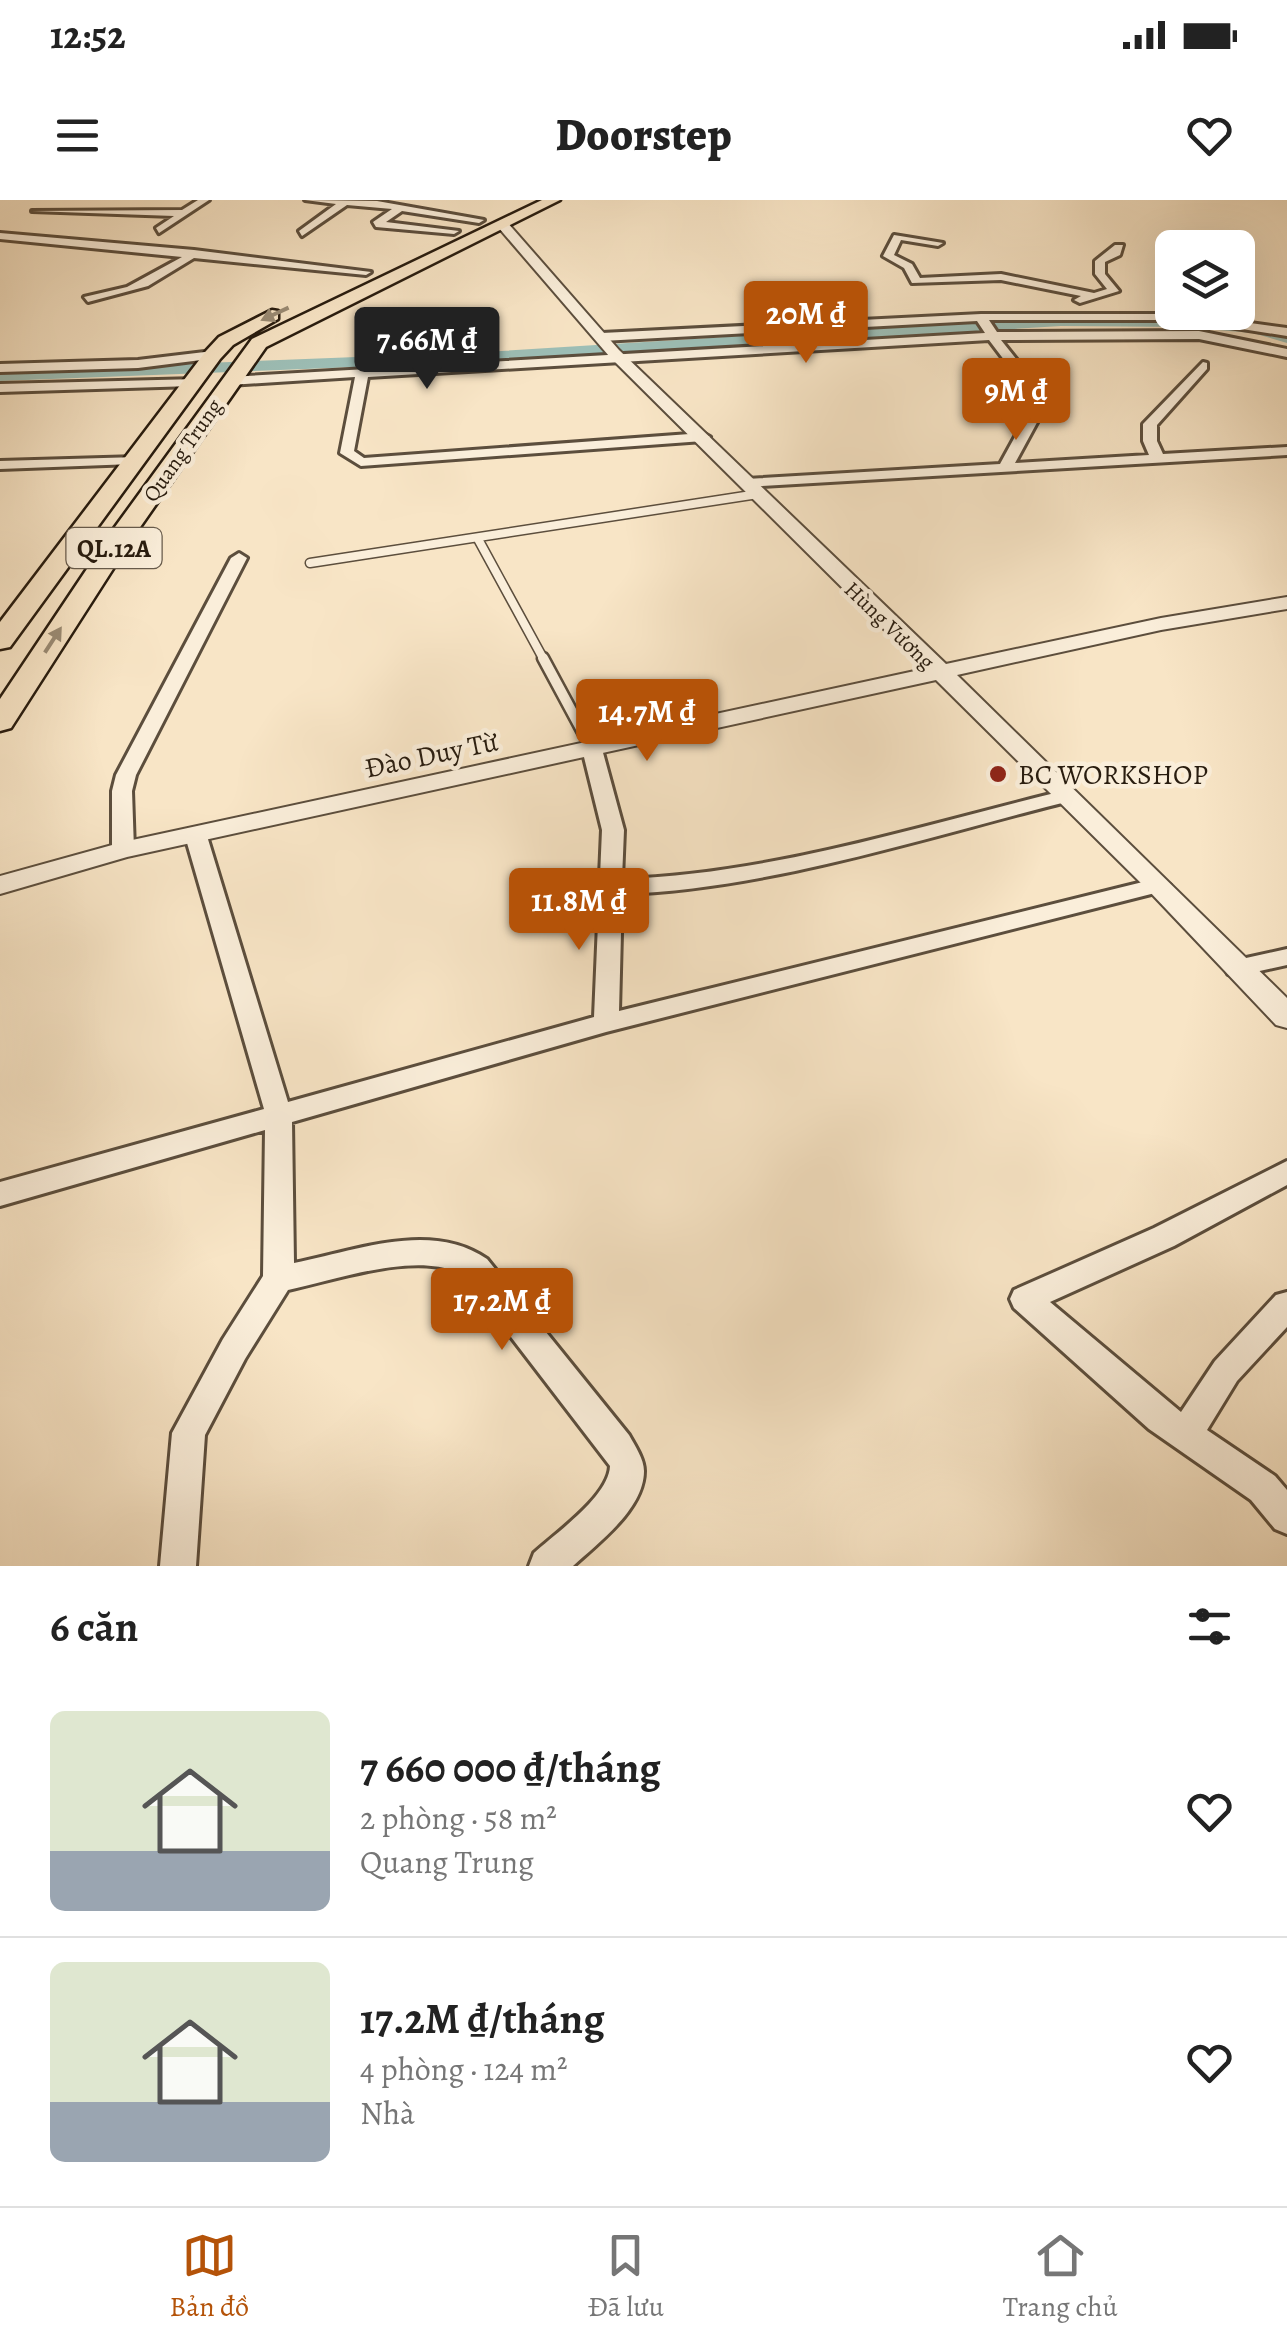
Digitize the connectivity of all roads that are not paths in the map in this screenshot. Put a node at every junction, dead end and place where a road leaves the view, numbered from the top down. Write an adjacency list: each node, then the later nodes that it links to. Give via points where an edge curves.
1 (45, 200): 11 (street, via 34,206)
2 (104, 200): 12 (street)
3 (156, 200): 13 (street)
4 (204, 200): 14 (street)
5 (310, 200): 8 (street)
6 (522, 200): 16 (highway)
7 (553, 200): 17 (highway, Quang Trung / QL.12A)
8 (345, 202): 9 (street); 21 (street)
9 (380, 202): 10 (street)
10 (400, 208): 16 (street); 20 (street, via 376,224)
11 (37, 211): 12 (street); 15 (street)
12 (90, 211): 13 (street)
13 (139, 212): 14 (street)
14 (184, 214): 19 (street)
15 (23, 220)
16 (479, 220): 17 (highway); 20 (highway)
17 (502, 224): 32 (highway, Quang Trung / QL.12A); 42 (street, Hùng Vương)
18 (12, 227): 22 (street)
19 (159, 230)
20 (454, 232): 28 (highway)
21 (302, 233)
22 (0, 235): 23 (street)
23 (29, 239): 26 (street); 27 (street)
24 (938, 243): 29 (street, via 898,237 888,256 908,266 916,281)
25 (1119, 246): 33 (street, via 1100,261 1100,274 1114,291)
26 (14, 248)
27 (194, 253): 28 (street); 35 (street, via 152,282)
28 (366, 272): 30 (highway)
29 (962, 279): 31 (street); 33 (street, via 1034,280)
30 (326, 290): 32 (highway); 34 (highway)
31 (972, 292)
32 (351, 295): 47 (highway, Quang Trung / QL.12A, via 260,343)
33 (1095, 296): 38 (street, via 1075,304)
34 (308, 298)
35 (88, 299)
36 (290, 306): 46 (highway, Quang Trung / QL.12A, one-way to 46, via 226,341)
37 (971, 306): 39 (street)
38 (1075, 316): 39 (street); 40 (street, via 1185,317)
39 (981, 318): 41 (street); 42 (street)
40 (1287, 332)
41 (991, 335): 42 (street); 43 (street, via 1190,335); 55 (street, via 1040,404)
42 (610, 347): 48 (street); 50 (street, Hùng Vương)
43 (1287, 353)
44 (1203, 366): 52 (street, via 1150,424)
45 (0, 368): 46 (street)
46 (202, 369): 49 (street); 53 (highway, Quang Trung / QL.12A)
47 (235, 374): 48 (street); 58 (highway, Quang Trung / QL.12A)
48 (362, 374): 50 (street, via 347,453 362,462)
49 (0, 388)
50 (703, 437): 56 (street, Hùng Vương)
51 (1287, 451): 52 (street)
52 (1158, 459): 55 (street)
53 (132, 460): 54 (street); 57 (highway, Quang Trung / QL.12A)
54 (0, 465)
55 (1006, 466): 56 (street)
56 (753, 488): 59 (lane); 64 (street, Hùng Vương)
57 (78, 532): 58 (highway); 63 (highway, Quang Trung / QL.12A)
58 (124, 532): 65 (highway, Quang Trung / QL.12A, one-way to 58)
59 (478, 539): 61 (lane); 66 (lane)
60 (238, 558): 69 (street, via 126,775)
61 (310, 563)
62 (1287, 604): 64 (street, Đào Duy Từ)
63 (0, 641)
64 (938, 672): 66 (street, Đào Duy Từ); 67 (street, Hùng Vương)
65 (0, 722)
66 (592, 749): 68 (street, Đào Duy Từ); 72 (street, via 613,830)
67 (1068, 796): 71 (street, Hùng Vương); 72 (street, via 774,868)
68 (196, 836): 69 (street, Đào Duy Từ); 77 (street)
69 (124, 850): 70 (street, Đào Duy Từ)
70 (0, 885)
71 (1159, 885): 74 (street, Hùng Vương); 76 (street)
72 (613, 888): 76 (street)
73 (1287, 957): 74 (street)
74 (1237, 968): 75 (street, Hùng Vương)
75 (1287, 1017)
76 (606, 1022): 77 (street)
77 (278, 1112): 79 (street); 80 (street)
78 (1287, 1172): 82 (street, via 1164,1238 1026,1300)
79 (0, 1194)
80 (278, 1279): 84 (street, via 189,1433); 85 (street, via 416,1251 458,1255 476,1268 617,1446 628,1470 623,1490)
81 (1287, 1305): 82 (street, via 1226,1371)
82 (1185, 1435): 83 (street, via 1263,1488)
83 (1287, 1517)
84 (178, 1566)
85 (547, 1566)

